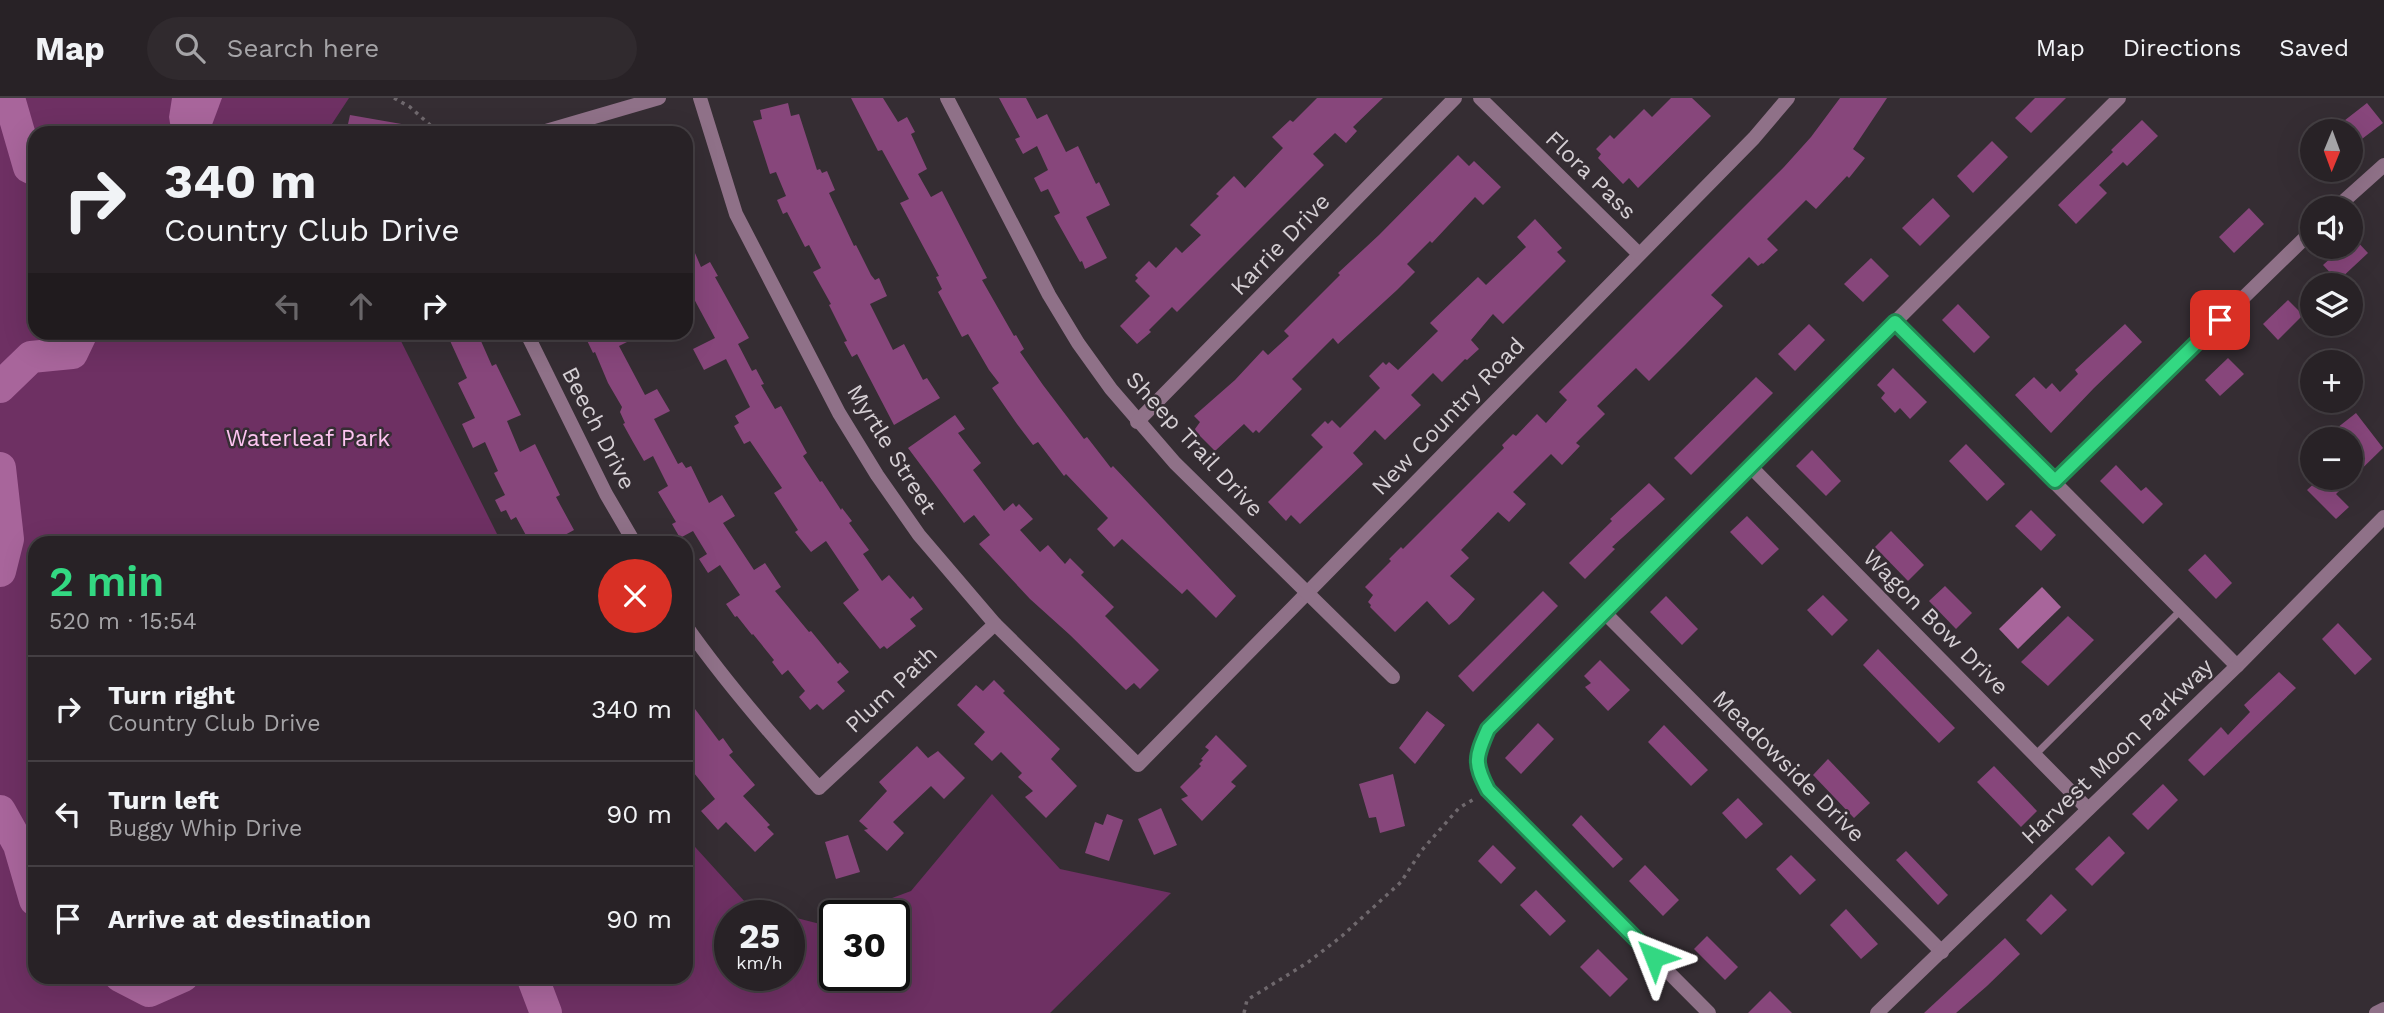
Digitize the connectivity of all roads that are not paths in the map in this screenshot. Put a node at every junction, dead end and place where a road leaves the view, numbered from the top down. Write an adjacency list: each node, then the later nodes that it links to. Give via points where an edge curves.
1 (659, 98): 8 (street)
2 (700, 98): 23 (street, Myrtle Street, via 736,214 839,413 919,535)
3 (947, 98): 15 (street, Sheep Trail Drive, via 1049,295 1078,343)
4 (1455, 98): 15 (street, Karrie Drive)
5 (1480, 98): 12 (street, Flora Pass)
6 (1788, 98): 12 (street, New Country Road)
7 (2119, 98): 13 (street)
8 (563, 126)
9 (2384, 165): 10 (street)
10 (2349, 196)
11 (2300, 243): 17 (street)
12 (1639, 254): 20 (street, New Country Road)
13 (1895, 322): 16 (street); 17 (street)
14 (530, 340): 19 (street, Beech Drive)
15 (1137, 422): 20 (street, Sheep Trail Drive)
16 (1751, 467): 22 (street); 27 (street, Wagon Bow Drive)
17 (2055, 481): 21 (street)
18 (2384, 517): 25 (street, Harvest Moon Parkway)
19 (630, 536)
20 (1307, 593): 26 (street, Sheep Trail Drive); 28 (street, New Country Road)
21 (2181, 609): 25 (street); 27 (lane)
22 (1604, 612): 30 (street, Meadowside Drive); 32 (street, via 1488,729 1477,768 1488,790)
23 (995, 624): 24 (street, Plum Path, via 819,788 736,693); 28 (street, Myrtle Street)
24 (693, 635)
25 (2237, 666): 29 (street, Harvest Moon Parkway)
26 (1393, 677)
27 (2035, 755): 29 (street, Wagon Bow Drive)
28 (1138, 765)
29 (2088, 809): 30 (street, Harvest Moon Parkway)
30 (1942, 951): 33 (street, Harvest Moon Parkway)
31 (2384, 1009): 34 (street)
32 (1709, 1013)
33 (1877, 1013)
34 (2376, 1013)

